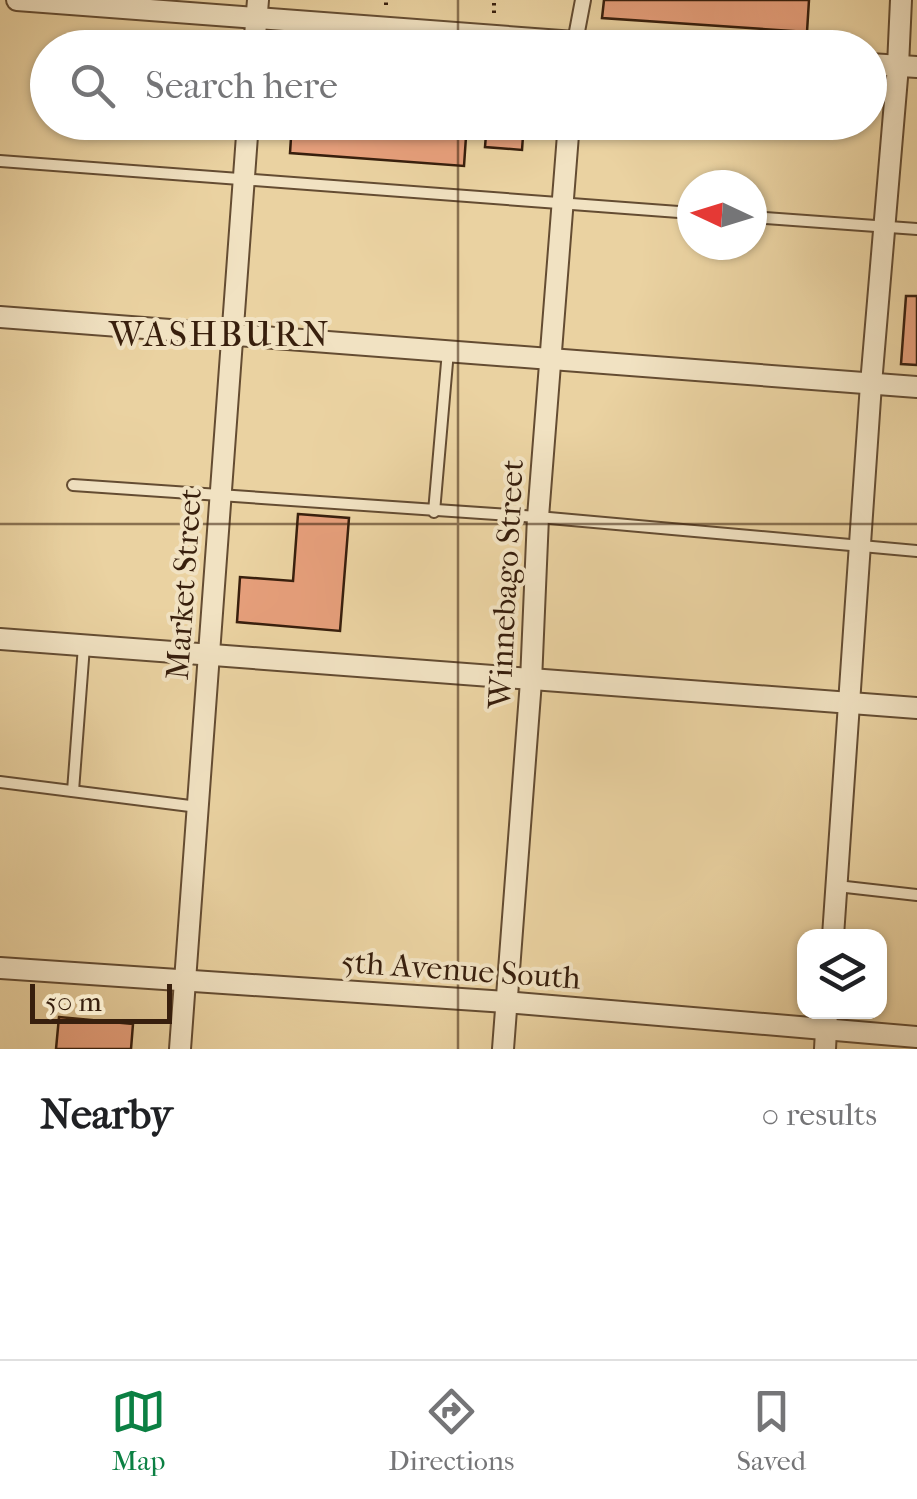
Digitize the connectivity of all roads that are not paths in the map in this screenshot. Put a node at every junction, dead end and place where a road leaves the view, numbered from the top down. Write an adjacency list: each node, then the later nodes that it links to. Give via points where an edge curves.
1 (17, 0): 4 (street)
2 (582, 0): 6 (street)
3 (900, 0): 7 (street)
4 (257, 9): 5 (street)
5 (442, 30)
6 (577, 30)
7 (908, 66): 15 (street)
8 (247, 140): 11 (street, Market Street)
9 (568, 140): 12 (street, Winnebago Street)
10 (0, 162): 11 (lane)
11 (244, 178): 12 (lane); 18 (street, Market Street)
12 (564, 204): 13 (lane); 20 (street, Winnebago Street)
13 (677, 212)
14 (767, 218): 15 (lane)
15 (886, 227): 16 (lane); 21 (street)
16 (917, 229)
17 (0, 317): 18 (street)
18 (232, 335): 19 (street); 24 (street, Market Street)
19 (448, 351): 20 (street); 25 (lane)
20 (551, 359): 21 (street); 26 (street, Winnebago Street)
21 (871, 384): 22 (street); 27 (street)
22 (917, 387)
23 (73, 486): 24 (lane)
24 (220, 496): 25 (lane); 31 (street, Market Street)
25 (434, 512): 26 (lane)
26 (538, 517): 27 (lane); 32 (street, Winnebago Street)
27 (860, 546): 28 (lane); 33 (street)
28 (917, 551)
29 (0, 639): 30 (street)
30 (84, 646): 31 (street); 36 (lane)
31 (209, 655): 32 (street); 37 (street, Market Street)
32 (531, 681): 33 (street); 43 (street, Winnebago Street)
33 (849, 703): 34 (street); 38 (street)
34 (917, 708)
35 (0, 782): 36 (lane)
36 (73, 791): 37 (lane)
37 (198, 806): 42 (street, Market Street)
38 (836, 886): 39 (lane); 40 (street)
39 (917, 895)
40 (833, 929)
41 (0, 968): 42 (street, 5th Avenue South)
42 (184, 981): 43 (street, 5th Avenue South); 46 (street, Market Street)
43 (506, 1002): 44 (street, 5th Avenue South); 47 (street, Winnebago Street)
44 (826, 1030): 45 (street, 5th Avenue South)
45 (917, 1038)
46 (180, 1049)
47 (503, 1049)

